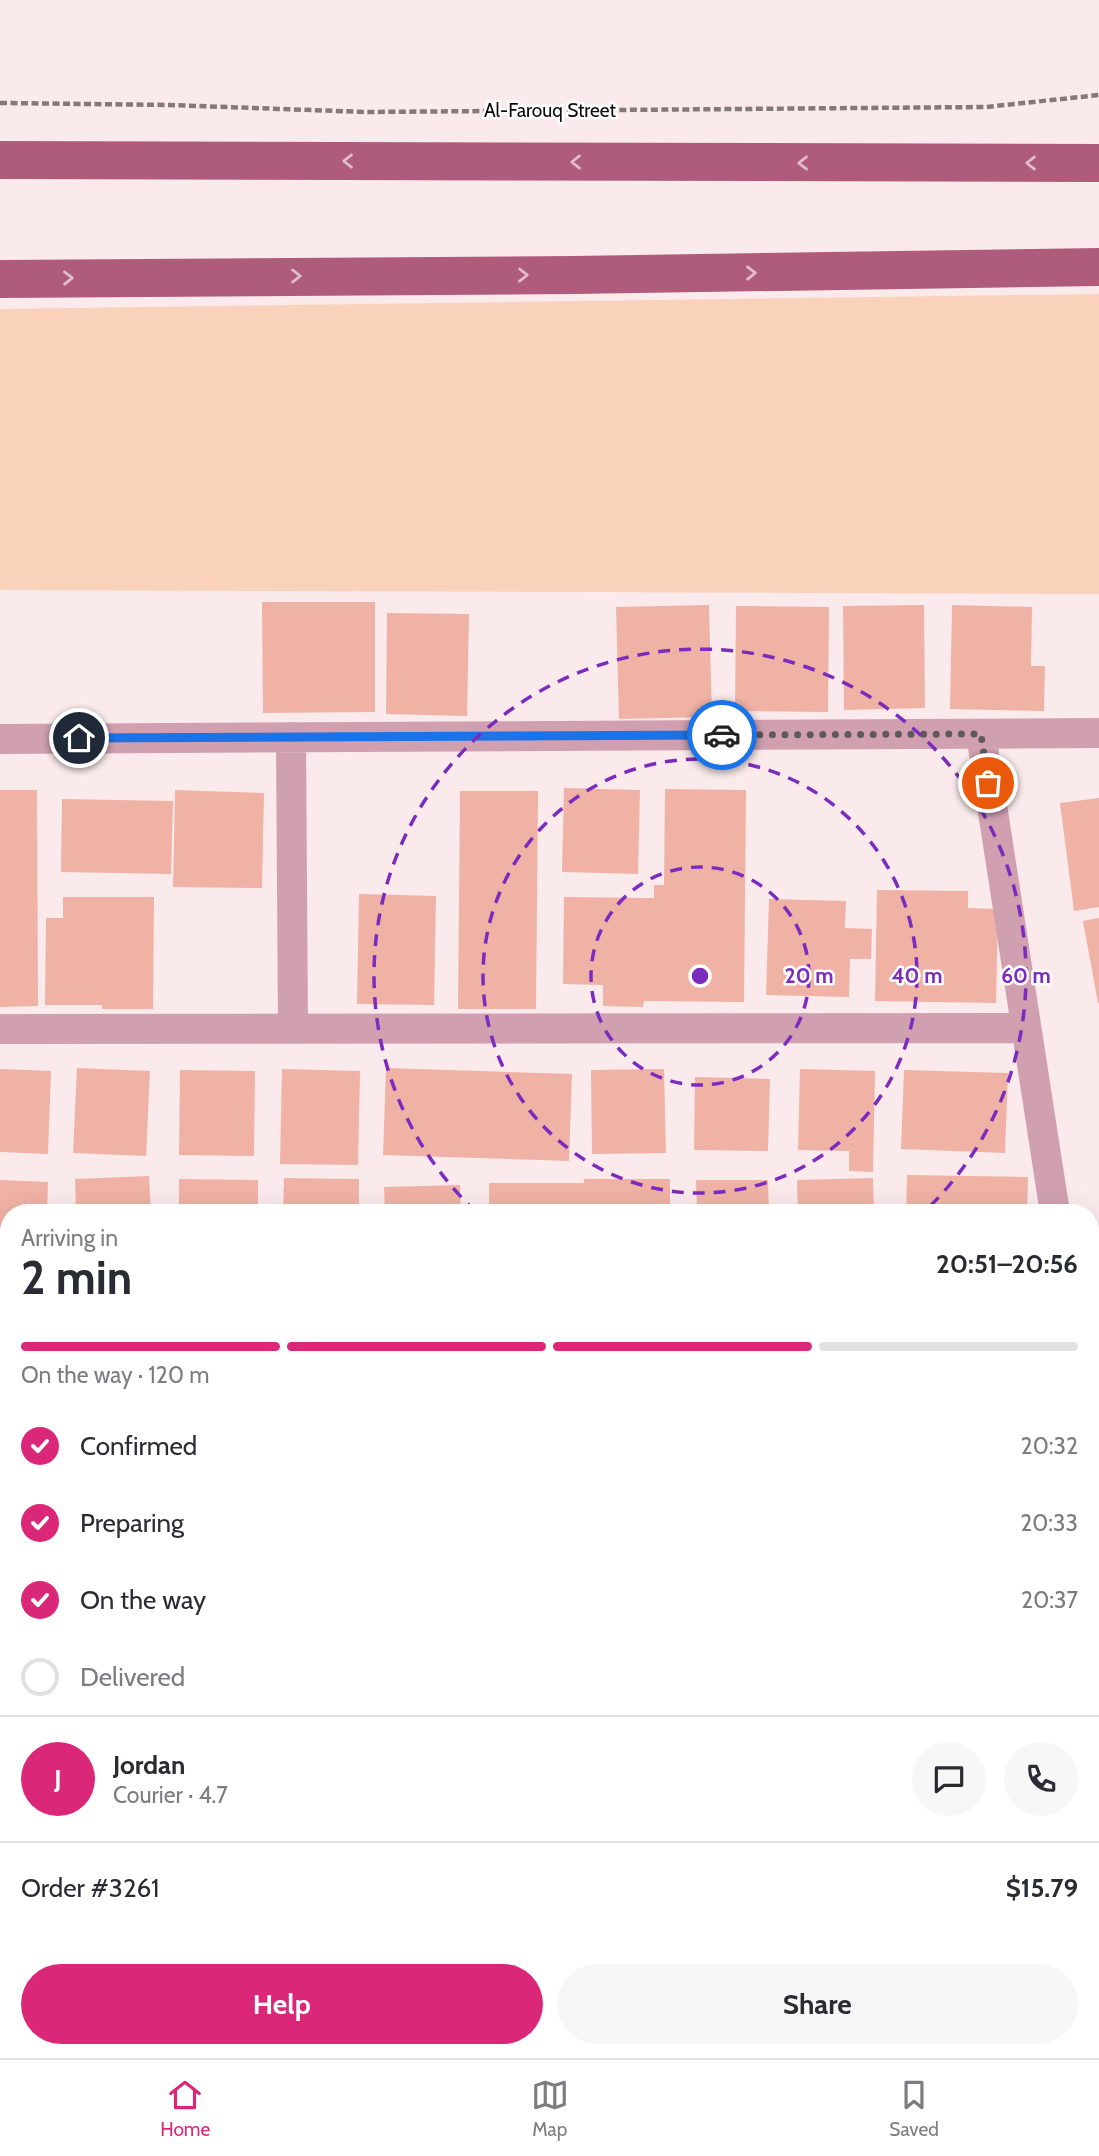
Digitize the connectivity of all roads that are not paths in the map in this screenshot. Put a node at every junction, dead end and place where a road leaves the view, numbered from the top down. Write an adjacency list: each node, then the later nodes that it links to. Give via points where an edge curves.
1 (0, 160): 2 (main road, one-way to 1)
2 (1099, 163)
3 (1099, 267): 4 (main road, one-way to 3)
4 (0, 279)
5 (1099, 733): 6 (street)
6 (981, 734): 7 (street); 9 (street)
7 (291, 737): 8 (street); 11 (street)
8 (0, 739)
9 (1026, 1028): 11 (street); 12 (street)
10 (0, 1029): 11 (street)
11 (293, 1029)
12 (1054, 1204)

